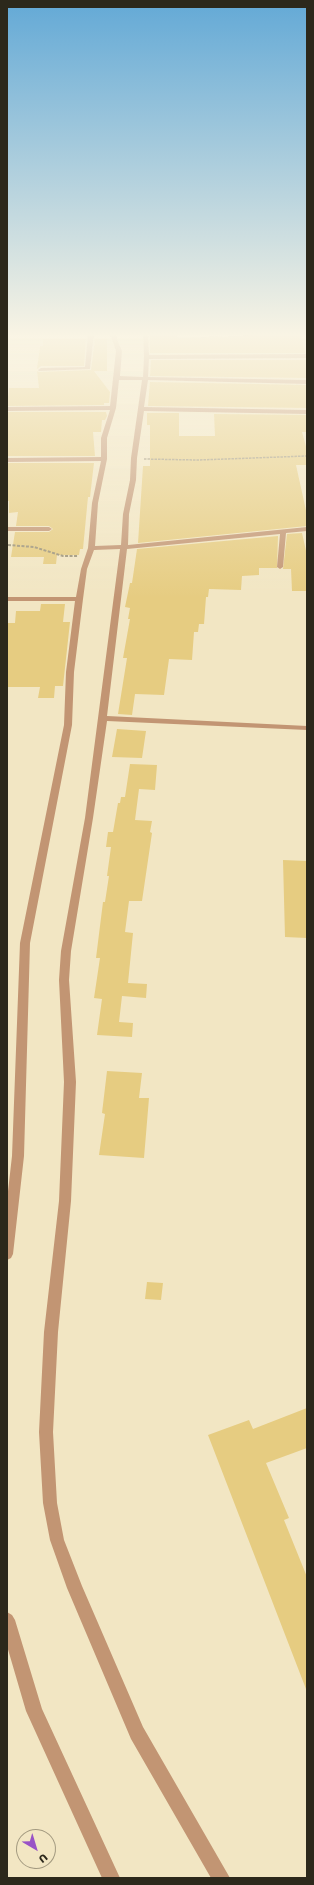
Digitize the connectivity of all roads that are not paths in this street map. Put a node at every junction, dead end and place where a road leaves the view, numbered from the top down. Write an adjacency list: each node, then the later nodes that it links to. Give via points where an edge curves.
1 (109, 422): 3 (street, via 104,438)
2 (138, 422): 9 (street, via 134,480)
3 (104, 459): 4 (street); 10 (street, via 95,503)
4 (7, 460)
5 (7, 529): 6 (street)
6 (49, 529)
7 (307, 529): 8 (street)
8 (283, 533): 9 (street); 11 (street)
9 (122, 547): 10 (street); 14 (street)
10 (96, 548): 13 (street, via 84,569)
11 (280, 566)
12 (7, 599): 13 (street)
13 (79, 599): 16 (street, via 70,672 68,725 25,943 18,1156)
14 (104, 718): 15 (street); 19 (street, via 66,951 64,980 70,1082 65,1201 51,1332 46,1432 50,1503 57,1540 137,1733)
15 (307, 728)
16 (7, 1254)
17 (7, 1620): 18 (street, via 34,1711)
18 (111, 1878)
19 (221, 1878)

